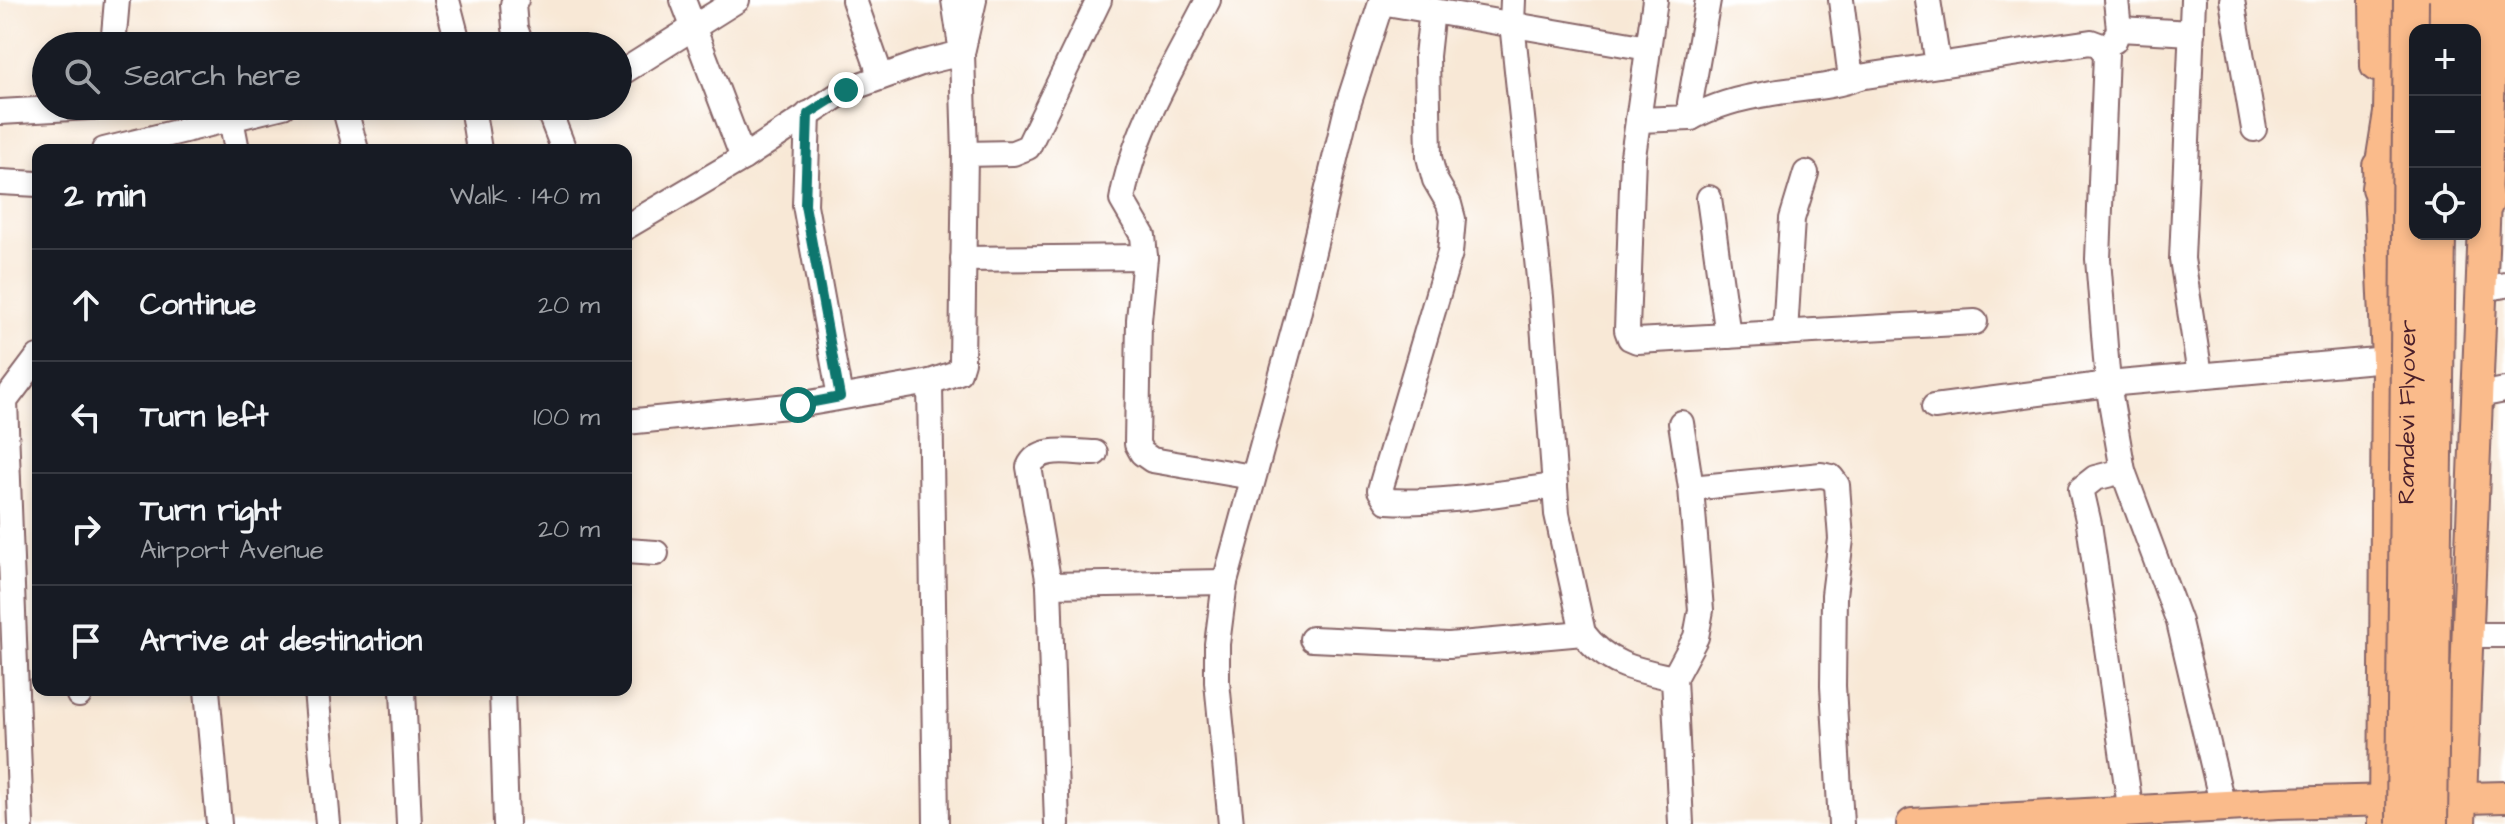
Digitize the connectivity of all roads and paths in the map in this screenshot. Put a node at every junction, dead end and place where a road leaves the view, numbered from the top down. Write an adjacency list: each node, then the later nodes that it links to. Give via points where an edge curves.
1 (117, 0): 29 (street)
2 (447, 0): 30 (street)
3 (516, 0): 31 (street)
4 (683, 0): 27 (street)
5 (737, 0): 27 (street)
6 (854, 0): 38 (street)
7 (954, 0): 34 (street)
8 (974, 0): 34 (street)
9 (1099, 0): 58 (street, via 1028,147 1013,153)
10 (1208, 0): 69 (street, via 1125,178 1122,200 1143,236)
11 (1655, 0): 33 (street)
12 (1708, 0): 43 (street)
13 (1841, 0): 39 (street, via 1850,71)
14 (1928, 0): 36 (street)
15 (2116, 0): 28 (street)
16 (2193, 0): 32 (street)
17 (2232, 0): 51 (street)
18 (2375, 0): 64 (main road)
19 (2393, 0): 64 (highway, via 2391,113)
20 (2411, 0): 108 (highway, Ramdevi Flyover, bridge)
21 (2441, 0): 26 (highway)
22 (1382, 1): 23 (street); 88 (street, via 1347,108 1297,319)
23 (1432, 10): 24 (street); 89 (street, via 1427,56 1429,157 1453,219 1450,253 1380,490 1387,501 1399,502)
24 (1512, 12): 33 (street); 89 (street)
25 (2487, 15): 66 (main road)
26 (2441, 24)
27 (693, 27): 37 (street); 59 (street)
28 (2119, 29): 32 (street); 35 (street)
29 (114, 32)
30 (455, 32)
31 (517, 32)
32 (2192, 33): 77 (street, via 2182,259)
33 (1648, 48): 50 (street)
34 (962, 53): 38 (street); 58 (street)
35 (2106, 54): 36 (street, via 2091,42); 79 (street, via 2098,259)
36 (1938, 65): 39 (street)
37 (632, 66)
38 (881, 77): 42 (street, via 846,90)
39 (1859, 77): 43 (street, via 1716,105)
40 (32, 110): 41 (street)
41 (0, 112)
42 (808, 114): 59 (street); 82 (street, via 805,205)
43 (1691, 118): 50 (street)
44 (107, 120): 52 (street)
45 (227, 120): 53 (street)
46 (231, 120): 54 (street)
47 (348, 120): 55 (street)
48 (474, 120): 56 (street)
49 (558, 120): 57 (street)
50 (1638, 120): 74 (street, via 1630,338)
51 (2254, 129)
52 (105, 144)
53 (129, 144)
54 (236, 144)
55 (354, 144)
56 (478, 144)
57 (563, 144)
58 (965, 154): 70 (street)
59 (743, 158): 67 (street)
60 (2479, 168): 66 (highway)
61 (1806, 173): 73 (street, via 1792,219)
62 (0, 182): 63 (street)
63 (32, 184)
64 (2379, 188): 75 (main road)
65 (1709, 198): 74 (street)
66 (2486, 203): 71 (main road)
67 (632, 223)
68 (2438, 240): 120 (highway, Ramdevi Flyover, bridge)
69 (1145, 257): 70 (street); 88 (street, via 1137,444 1152,460)
70 (963, 259): 78 (street, via 962,362 959,372)
71 (2494, 287): 80 (main road)
72 (1975, 322): 73 (street)
73 (1785, 333): 74 (street)
74 (1728, 336)
75 (2387, 359): 77 (street); 108 (main road)
76 (32, 364): 81 (street)
77 (2200, 375): 79 (street)
78 (930, 382): 82 (street); 114 (street)
79 (2108, 384): 83 (street); 87 (street)
80 (2492, 392): 96 (main road)
81 (4, 394): 109 (street)
82 (840, 397): 84 (street)
83 (1934, 407)
84 (632, 421)
85 (1681, 423): 90 (street)
86 (1095, 453): 94 (street, via 1044,452 1029,467)
87 (2123, 471): 105 (street, via 2179,622); 107 (street, via 2095,478 2081,489)
88 (1252, 477): 93 (street)
89 (1555, 486): 95 (street)
90 (1691, 488): 99 (street, via 1701,610 1696,637); 118 (street, via 1821,475 1837,485 1841,539 1833,686)
91 (632, 551): 92 (street)
92 (656, 553)
93 (1225, 582): 94 (street); 116 (street, via 1217,682)
94 (1049, 585): 115 (street)
95 (1583, 633): 98 (street, via 1449,645); 99 (street, via 1626,668)
96 (2469, 635): 97 (street); 106 (main road)
97 (2505, 635)
98 (1312, 639)
99 (1674, 678): 117 (street)
100 (208, 696): 110 (street)
101 (317, 696): 111 (street)
102 (403, 696): 112 (street)
103 (502, 696): 113 (street)
104 (2505, 797): 106 (main road)
105 (2223, 807): 107 (main road); 108 (main road)
106 (2460, 810): 108 (main road)
107 (2131, 813): 119 (main road)
108 (2390, 816)
109 (21, 824)
110 (219, 824)
111 (328, 824)
112 (409, 824)
113 (506, 824)
114 (936, 824)
115 (1057, 824)
116 (1231, 824)
117 (1681, 824)
118 (1841, 824)
119 (1912, 824)
120 (2430, 824)

